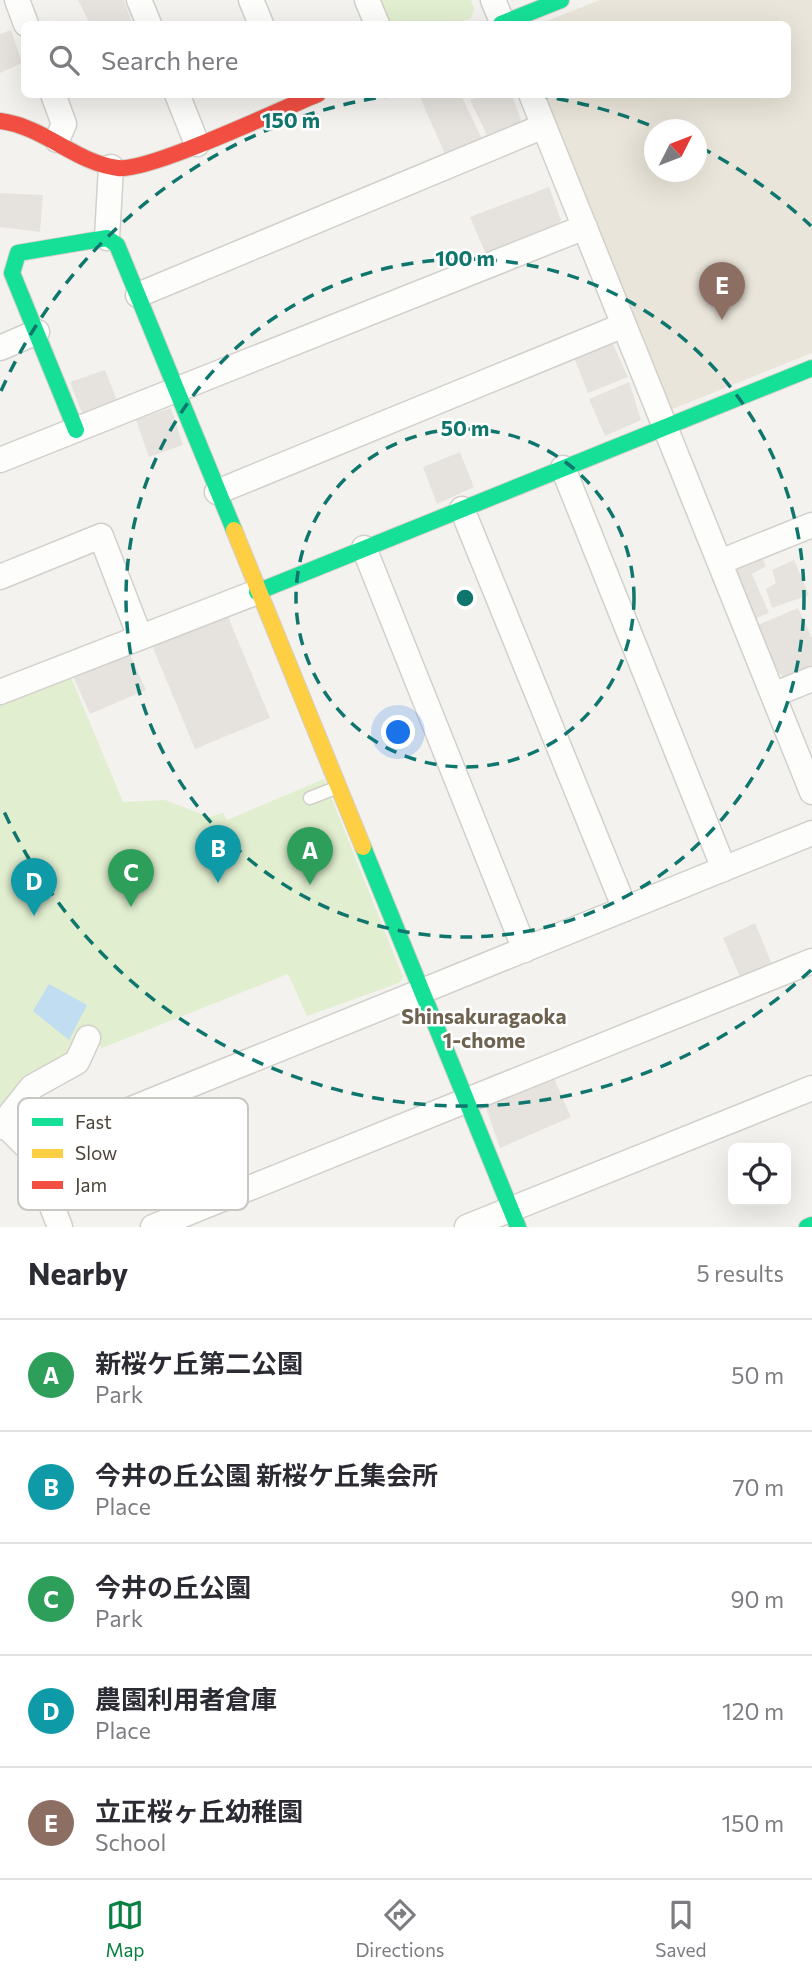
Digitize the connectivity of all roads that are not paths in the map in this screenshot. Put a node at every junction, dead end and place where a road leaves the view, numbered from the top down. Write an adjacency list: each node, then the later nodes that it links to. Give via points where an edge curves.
1 (17, 0): 7 (street)
2 (139, 0): 8 (street)
3 (251, 0): 9 (street)
4 (367, 0): 10 (street)
5 (493, 0): 11 (street)
6 (561, 0): 12 (street)
7 (25, 21)
8 (148, 21)
9 (260, 21)
10 (376, 21)
11 (501, 21)
12 (509, 21)
13 (54, 98): 19 (street, via 64,124)
14 (179, 98): 20 (street)
15 (533, 98): 18 (street)
16 (292, 99): 20 (street)
17 (0, 121): 19 (street, via 18,121)
18 (544, 127): 22 (street); 24 (street)
19 (57, 140): 21 (street)
20 (197, 144): 21 (street, via 137,168)
21 (111, 167): 23 (street)
22 (585, 227): 25 (street); 29 (street)
23 (107, 238): 24 (street, via 117,245); 26 (street, via 18,253 12,273)
24 (138, 295): 29 (street)
25 (624, 325): 30 (street); 34 (street)
26 (37, 332): 27 (street); 31 (street)
27 (0, 348)
28 (812, 368): 30 (street)
29 (175, 391): 31 (street); 34 (street)
30 (665, 427): 33 (street); 38 (street)
31 (76, 430): 32 (street)
32 (0, 460)
33 (563, 468): 35 (street); 49 (street)
34 (217, 492): 40 (street)
35 (462, 509): 37 (street); 50 (street)
36 (812, 525): 38 (street)
37 (364, 548): 40 (street); 51 (street)
38 (720, 562): 44 (street)
39 (0, 577): 41 (street, via 101,536)
40 (257, 592): 41 (street); 45 (street)
41 (140, 637): 43 (street)
42 (812, 679): 44 (street)
43 (2, 687)
44 (773, 695): 46 (street)
45 (338, 787): 47 (lane); 53 (street)
46 (812, 792)
47 (310, 798)
48 (812, 833): 49 (street)
49 (724, 869): 50 (street)
50 (625, 909): 51 (street)
51 (525, 950): 53 (street)
52 (812, 961): 58 (street)
53 (423, 992): 57 (street); 58 (street)
54 (89, 1038): 56 (street, via 77,1062 32,1087)
55 (812, 1088): 65 (street)
56 (23, 1098)
57 (159, 1098)
58 (467, 1102): 62 (street); 65 (street)
59 (18, 1105): 60 (street)
60 (2, 1125): 61 (street)
61 (18, 1139)
62 (248, 1189)
63 (53, 1210): 67 (street)
64 (196, 1210): 68 (street)
65 (514, 1218): 69 (street)
66 (812, 1225): 70 (street)
67 (60, 1227)
68 (153, 1227)
69 (467, 1227)
70 (807, 1227)

